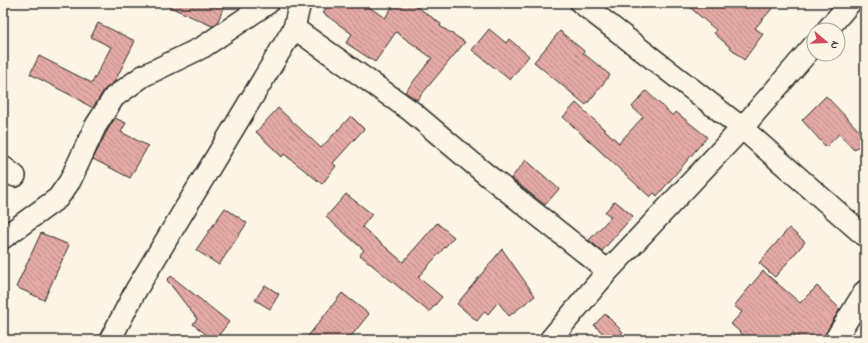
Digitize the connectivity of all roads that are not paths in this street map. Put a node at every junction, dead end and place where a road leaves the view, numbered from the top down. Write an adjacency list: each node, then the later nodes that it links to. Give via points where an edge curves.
1 (268, 3): 10 (street, via 202,47 143,76 114,97 95,127 70,182 58,198)
2 (300, 3): 6 (street)
3 (581, 3): 8 (street)
4 (850, 3): 5 (street)
5 (834, 22)
6 (294, 28): 11 (street, via 411,111); 14 (street, via 136,290)
7 (806, 54): 8 (street)
8 (742, 128): 9 (street); 11 (street)
9 (865, 236)
10 (3, 238)
11 (608, 271): 15 (street)
12 (865, 291): 13 (street)
13 (838, 338)
14 (110, 340)
15 (550, 340)

